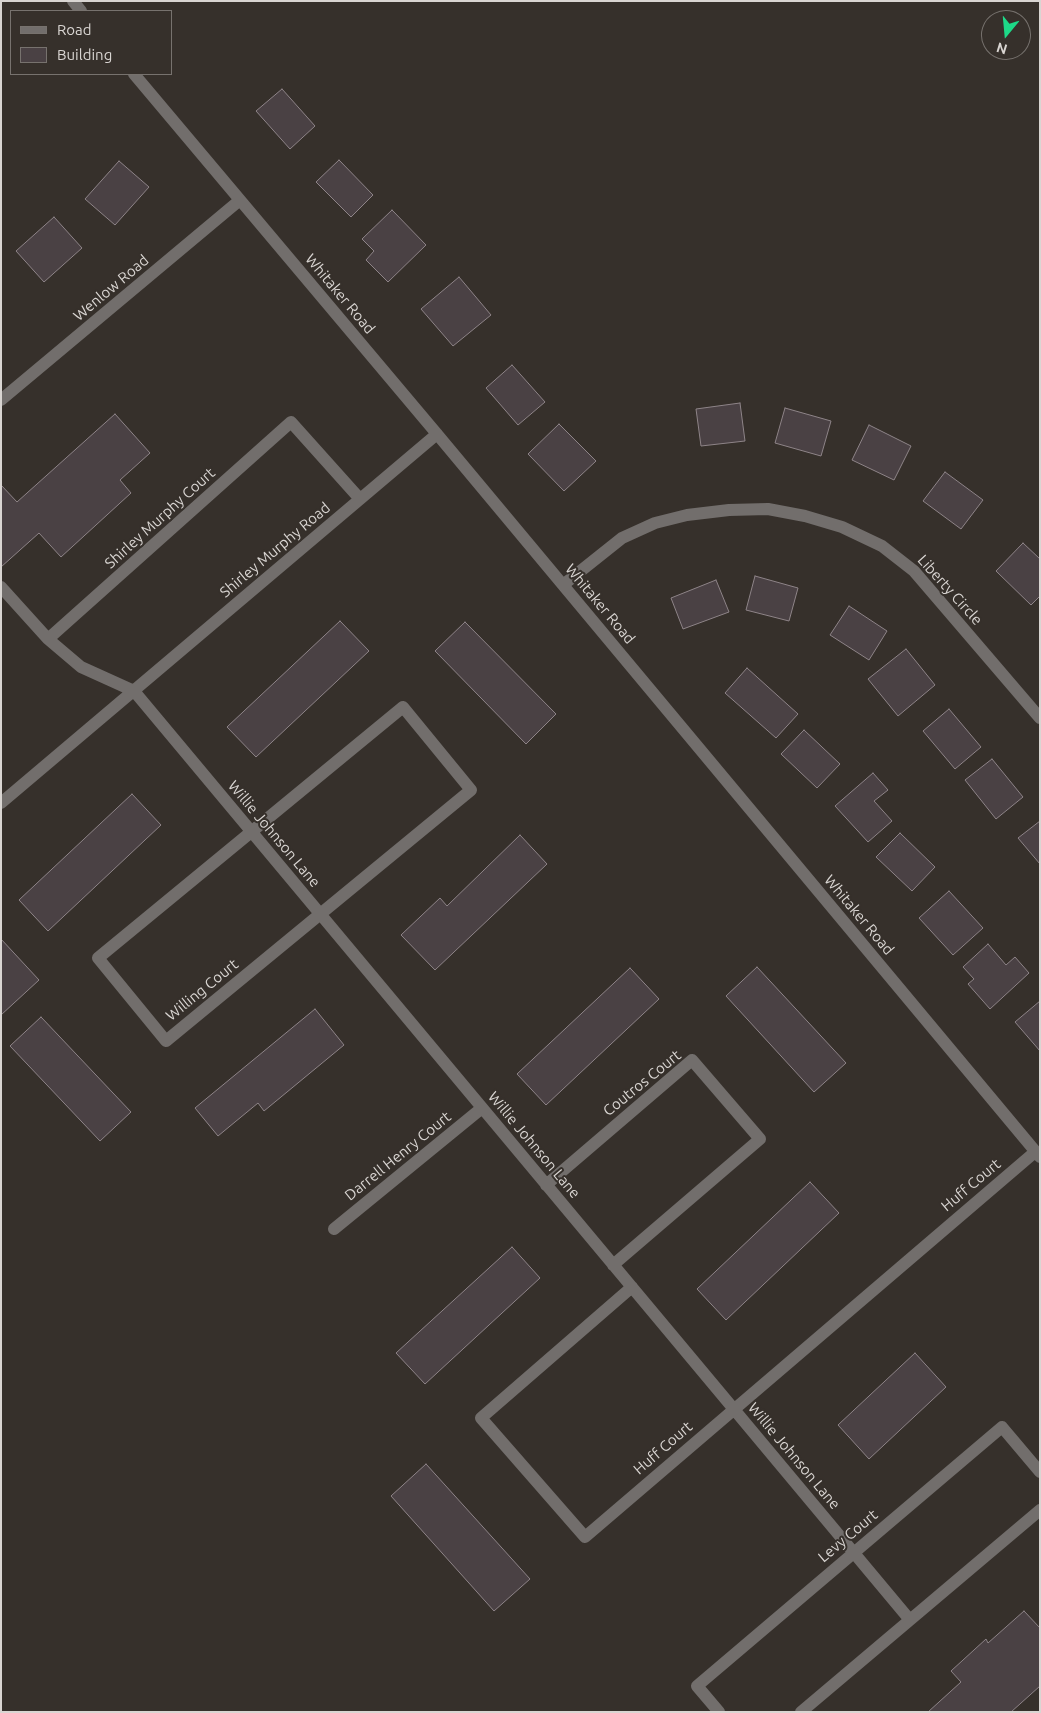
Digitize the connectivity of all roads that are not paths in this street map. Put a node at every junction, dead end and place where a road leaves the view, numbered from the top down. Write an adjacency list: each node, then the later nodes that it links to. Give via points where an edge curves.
1 (135, 75): 2 (street, Whitaker Road)
2 (240, 200): 3 (street, Wenlow Road); 4 (street, Whitaker Road)
3 (1, 400)
4 (437, 434): 5 (street, Shirley Murphy Road); 6 (street, Whitaker Road)
5 (360, 499): 8 (street, Shirley Murphy Court, via 291,422); 9 (street, Shirley Murphy Road)
6 (563, 585): 10 (street, Liberty Circle, via 622,538 655,523 729,510 768,509 805,516 842,527 882,546 914,571); 15 (street, Whitaker Road)
7 (1, 587): 8 (street)
8 (48, 639): 9 (street, via 81,668)
9 (134, 691): 11 (street, Shirley Murphy Road); 12 (street, Willie Johnson Lane)
10 (1040, 718)
11 (1, 803)
12 (251, 832): 13 (street, Willie Johnson Lane); 13 (street, Willing Court, via 403,707 471,790); 13 (street, Willing Court, via 98,958 166,1041)
13 (320, 914): 14 (street, Willie Johnson Lane)
14 (482, 1108): 16 (street, Willie Johnson Lane); 17 (street, Darrell Henry Court)
15 (1038, 1154): 20 (street, Huff Court)
16 (546, 1185): 18 (street, Willie Johnson Lane); 18 (street, Coutros Court, via 692,1060 760,1139)
17 (334, 1230)
18 (613, 1265): 19 (street, Willie Johnson Lane)
19 (632, 1288): 20 (street, Willie Johnson Lane); 20 (street, Huff Court, via 481,1418 585,1537)
20 (734, 1408): 23 (street, Willie Johnson Lane)
21 (1040, 1472): 23 (street, Levy Court, via 1002,1427)
22 (1040, 1510): 24 (street)
23 (854, 1552): 24 (street, Willie Johnson Lane); 25 (street, Levy Court, via 697,1686)
24 (910, 1620): 26 (street)
25 (720, 1712)
26 (801, 1712)

